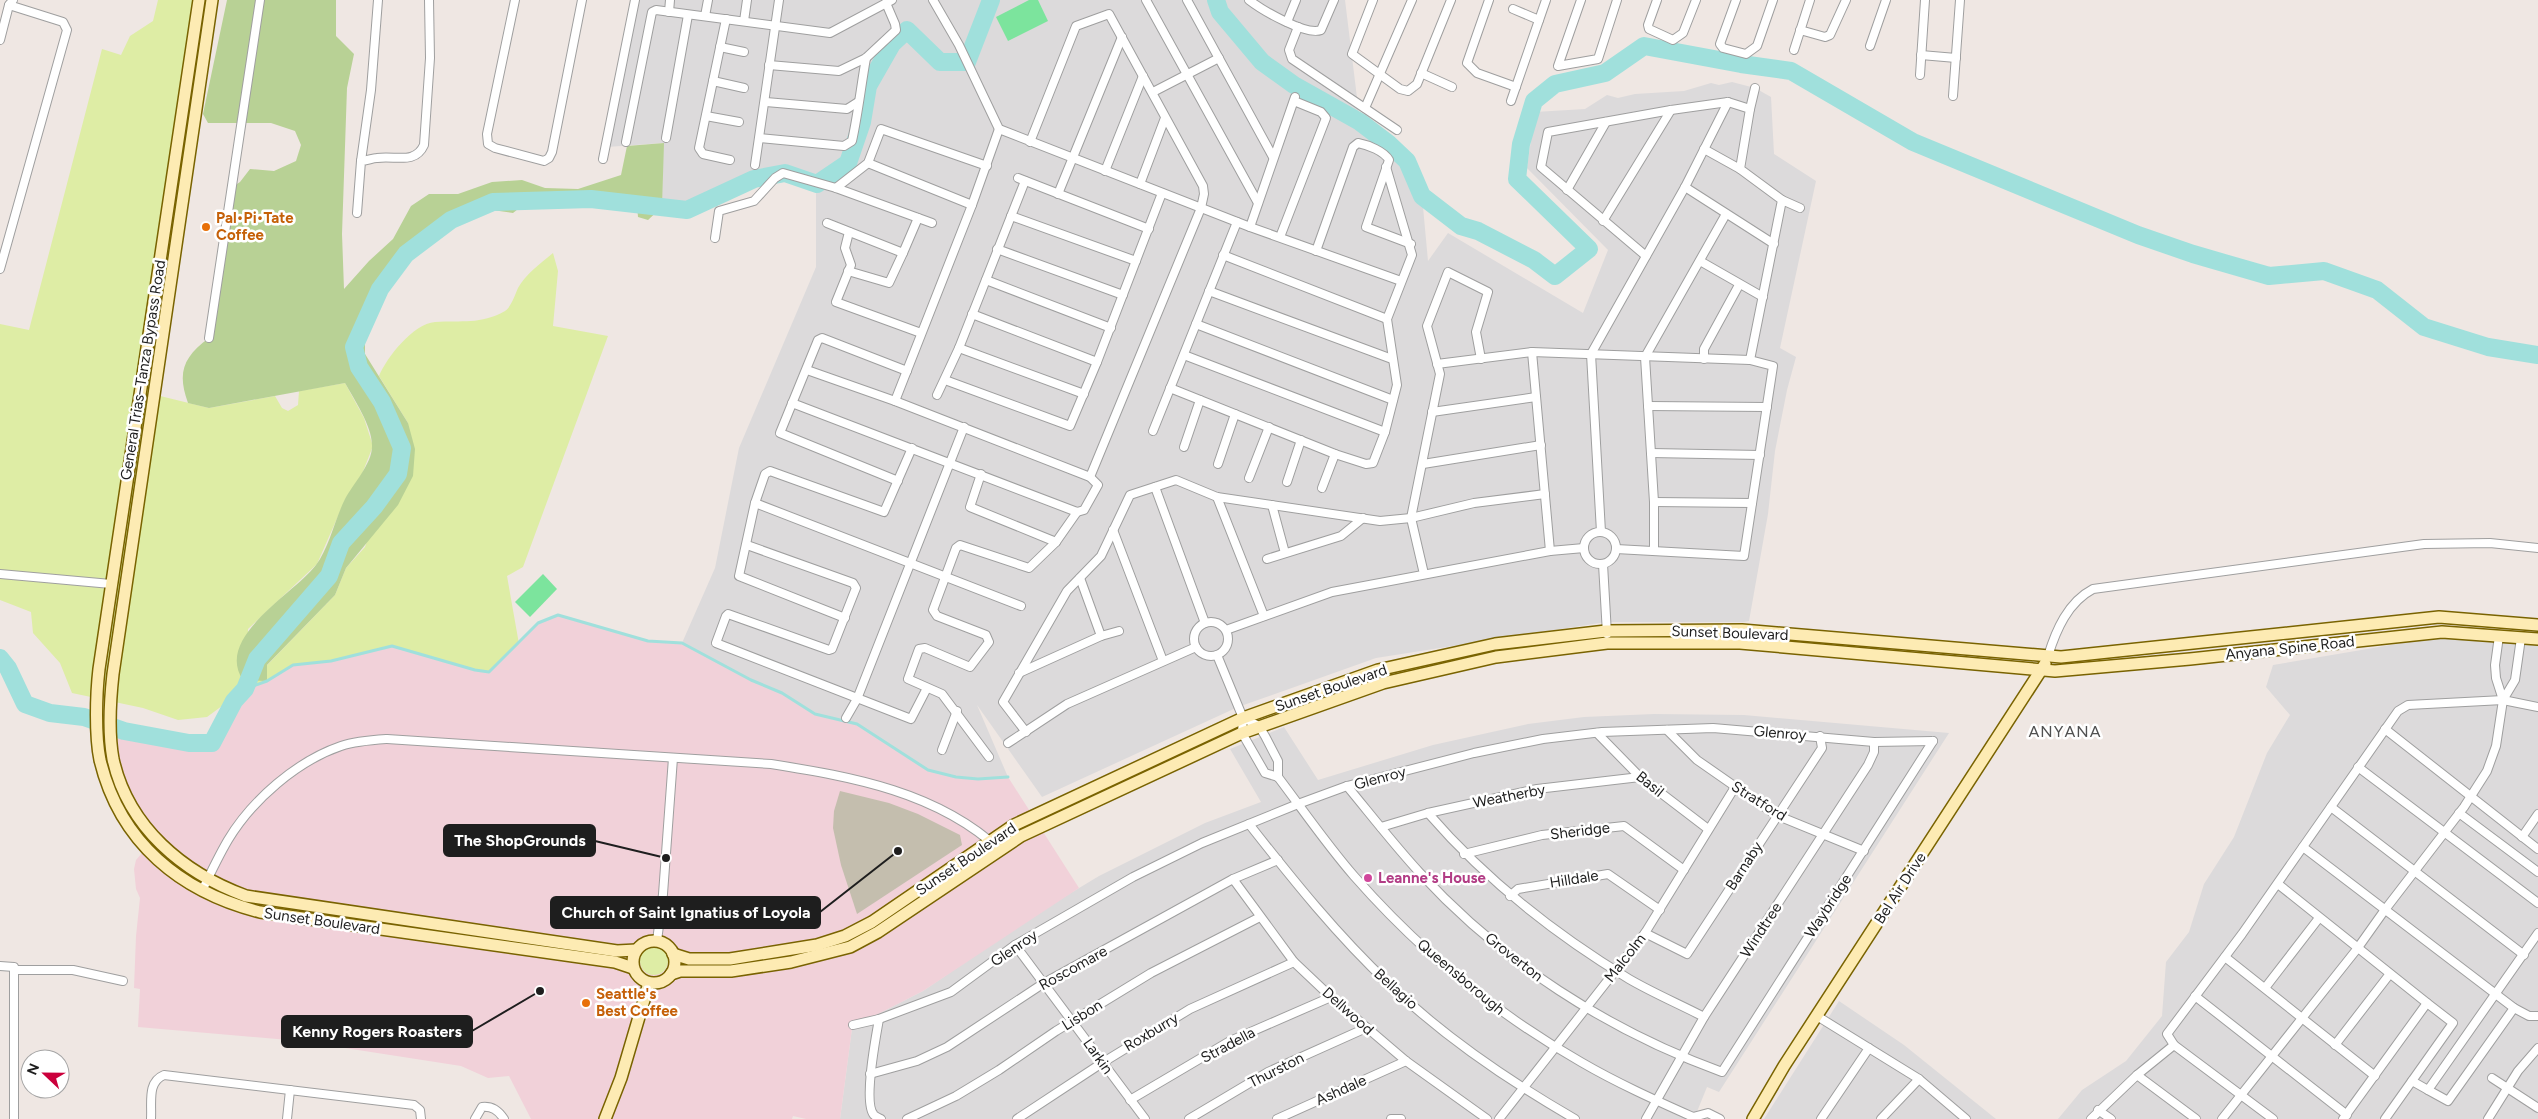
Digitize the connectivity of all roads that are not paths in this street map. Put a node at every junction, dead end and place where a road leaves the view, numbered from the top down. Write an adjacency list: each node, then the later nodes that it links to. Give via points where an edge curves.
1 (199, 0): 220 (main road, General Trias–Tanza Bypass Road)
2 (212, 0): 254 (main road, General Trias–Tanza Bypass Road, via 116,648 110,708)
3 (260, 0): 146 (street)
4 (378, 0): 93 (street)
5 (429, 0): 93 (street, via 430,58 424,145 412,158 379,157)
6 (515, 0): 7 (street, via 487,134 488,144 544,161 552,152)
7 (582, 0)
8 (635, 0): 91 (street)
9 (670, 0): 38 (street)
10 (708, 0): 40 (street)
11 (747, 0): 43 (street)
12 (779, 0): 45 (street)
13 (933, 0): 82 (street, via 959,45)
14 (1146, 0): 63 (street)
15 (1187, 0): 56 (street)
16 (1296, 0): 44 (street)
17 (1334, 0): 46 (street, via 1321,30 1316,32)
18 (1373, 0): 60 (street, via 1351,51 1354,57)
19 (1412, 0): 60 (street)
20 (1451, 0): 59 (street)
21 (1490, 0): 66 (street, via 1467,63 1477,73)
22 (1546, 0): 42 (street)
23 (1581, 0): 24 (street, via 1558,66 1598,59)
24 (1618, 0)
25 (1657, 0): 26 (street, via 1649,29 1673,40 1683,33)
26 (1696, 0)
27 (1736, 0): 28 (street, via 1720,44 1723,48 1746,54 1757,46)
28 (1773, 0)
29 (1810, 0): 47 (street)
30 (1846, 0): 47 (street, via 1830,35 1824,37)
31 (1886, 0): 50 (street)
32 (1925, 0): 54 (street)
33 (1960, 0): 57 (street)
34 (1253, 1): 44 (street)
35 (11, 2): 49 (street); 133 (street, via 63,22 67,30)
36 (889, 2): 45 (street, via 830,33); 55 (street, via 896,30)
37 (1513, 9): 42 (street)
38 (669, 12): 39 (street); 86 (street, via 652,12)
39 (688, 15): 40 (street); 84 (street)
40 (706, 16): 41 (street)
41 (726, 19): 43 (street); 51 (street)
42 (1540, 20): 66 (street)
43 (744, 21): 45 (street)
44 (1287, 22): 46 (street)
45 (774, 25): 58 (street)
46 (1298, 27): 75 (street, via 1289,50 1292,59)
47 (1800, 30): 52 (street)
48 (1122, 37): 62 (street); 87 (street, via 1109,14 1076,26); 90 (street)
49 (0, 40)
50 (1870, 46)
51 (720, 47): 53 (street); 64 (street)
52 (1794, 50)
53 (744, 52)
54 (1921, 55): 57 (street); 61 (street)
55 (866, 58): 58 (street, via 840,71); 73 (street)
56 (1219, 58): 63 (street); 89 (street)
57 (1956, 58): 70 (street)
58 (769, 65): 72 (street)
59 (1421, 73): 60 (street, via 1416,85 1408,91 1400,89); 65 (street)
60 (1381, 74): 75 (street)
61 (1920, 75)
62 (1143, 76): 69 (street); 99 (street)
63 (1188, 76): 69 (street); 107 (street)
64 (713, 81): 67 (street); 78 (street)
65 (1452, 87)
66 (1516, 87): 71 (street)
67 (744, 88)
68 (1755, 88): 76 (street)
69 (1153, 92): 79 (street)
70 (1953, 96)
71 (1511, 101)
72 (766, 102): 73 (street, via 847,109); 85 (street)
73 (858, 102): 85 (street, via 859,113 852,141 844,146)
74 (1728, 102): 76 (street); 77 (street); 88 (street)
75 (1364, 108): 83 (street)
76 (1750, 109): 98 (street)
77 (1672, 110): 81 (street); 115 (street)
78 (706, 116): 80 (street); 92 (street, via 700,152)
79 (1165, 118): 100 (street); 109 (street, via 1203,186)
80 (739, 122)
81 (1606, 122): 103 (street); 103 (street, via 1548,132 1541,167)
82 (999, 129): 87 (street); 96 (street)
83 (1397, 130)
84 (666, 138)
85 (760, 138): 95 (street)
86 (626, 142)
87 (1030, 142): 90 (street)
88 (1704, 149): 98 (street); 101 (street)
89 (1273, 156): 107 (street); 122 (street, via 1294,99 1322,112 1326,118)
90 (1072, 158): 99 (street); 105 (street)
91 (604, 159)
92 (730, 160)
93 (361, 161): 111 (street)
94 (868, 163): 96 (street, via 881,128); 102 (street); 108 (street)
95 (755, 165)
96 (986, 166): 108 (street)
97 (1386, 167): 124 (street); 124 (street, via 1366,227); 127 (street, via 1389,160 1386,156 1366,144 1358,143 1353,147)
98 (1740, 169): 106 (street)
99 (1106, 171): 100 (street)
100 (1140, 184): 104 (street)
101 (1685, 186): 112 (street); 130 (street)
102 (836, 188): 114 (street); 123 (street, via 780,174 754,201 719,211)
103 (1567, 190): 115 (street)
104 (1162, 192): 109 (street); 120 (street)
105 (1058, 194): 113 (street, via 1022,180); 120 (street)
106 (1782, 200): 110 (street); 125 (street)
107 (1258, 203): 119 (street)
108 (972, 205): 145 (street)
109 (1201, 208): 116 (street); 188 (street)
110 (1800, 208)
111 (357, 213)
112 (1726, 214): 125 (street); 131 (street)
113 (1011, 216): 126 (street); 132 (street)
114 (918, 218): 118 (street); 128 (street)
115 (1603, 221): 130 (street)
116 (1237, 222): 119 (street); 129 (street)
117 (827, 223): 121 (street)
118 (932, 223)
119 (1250, 227): 122 (street)
120 (1150, 229): 132 (street)
121 (849, 232): 128 (street); 134 (street, via 845,248 851,261)
122 (1280, 237): 127 (street)
123 (715, 238)
124 (1411, 244): 136 (street, via 1412,255)
125 (1774, 244): 140 (street)
126 (997, 249): 135 (street); 139 (street)
127 (1316, 251): 136 (street)
128 (903, 253): 134 (street, via 889,283)
129 (1223, 255): 138 (street); 142 (street)
130 (1646, 256): 149 (street)
131 (1700, 260): 137 (street); 151 (street)
132 (1136, 261): 139 (street)
133 (0, 269)
134 (848, 271): 145 (street, via 836,302)
135 (986, 280): 141 (street); 144 (street)
136 (1401, 281): 142 (street)
137 (1738, 285): 140 (street); 154 (street, via 1704,349)
138 (1209, 292): 143 (street); 152 (street)
139 (1123, 295): 144 (street)
140 (1763, 297): 155 (street)
141 (972, 314): 147 (street); 156 (street)
142 (1387, 319): 152 (street)
143 (1196, 324): 150 (street); 166 (street)
144 (1111, 328): 156 (street)
145 (921, 333): 159 (street)
146 (209, 338)
147 (959, 348): 160 (street); 162 (street)
148 (1532, 352): 149 (street); 153 (street); 164 (street)
149 (1591, 354): 151 (street); 204 (street)
150 (1184, 355): 161 (street); 176 (street)
151 (1645, 357): 154 (street); 169 (street)
152 (1392, 359): 166 (street, via 1397,385)
153 (1481, 359): 157 (street); 157 (street, via 1476,332 1488,292 1448,272 1428,326)
154 (1704, 359): 155 (street)
155 (1750, 360): 170 (street, via 1773,366)
156 (1097, 362): 162 (street)
157 (1437, 364): 171 (street, via 1440,374)
158 (807, 370): 159 (street, via 818,340 822,338); 167 (street); 168 (street)
159 (907, 371): 167 (street)
160 (945, 380): 162 (street, via 1066,426 1073,423); 163 (street)
161 (1170, 388): 165 (street); 175 (street)
162 (1084, 394)
163 (937, 396)
164 (1536, 397): 171 (street); 178 (street)
165 (1200, 400): 172 (street); 179 (street)
166 (1393, 400): 176 (street)
167 (895, 401): 173 (street)
168 (792, 403): 180 (street); 190 (street, via 780,435)
169 (1648, 406): 170 (street); 181 (street)
170 (1768, 407): 183 (street)
171 (1432, 412): 186 (street)
172 (1235, 414): 174 (street); 185 (street)
173 (964, 427): 184 (street); 188 (street)
174 (1269, 427): 177 (street); 189 (street)
175 (1153, 432)
176 (1385, 432): 182 (street, via 1373,463 1366,464)
177 (1301, 440): 182 (street); 191 (street)
178 (1541, 445): 186 (street); 194 (street)
179 (1184, 447)
180 (912, 448): 184 (street); 190 (street)
181 (1651, 453): 183 (street); 196 (street)
182 (1335, 454): 193 (street)
183 (1760, 455): 198 (street)
184 (949, 463): 187 (street); 214 (street)
185 (1218, 464)
186 (1423, 464): 202 (street)
187 (981, 474): 200 (street); 205 (street, via 970,507)
188 (1090, 477): 200 (street, via 1098,485 1084,510)
189 (1249, 478)
190 (898, 481): 197 (street, via 884,512 767,471)
191 (1287, 482)
192 (1155, 487): 195 (street, via 1176,480); 203 (street, via 1130,495); 224 (street)
193 (1322, 488)
194 (1545, 494): 202 (street, via 1474,503); 210 (street)
195 (1217, 497): 199 (street); 222 (street)
196 (1654, 502): 198 (street); 211 (street)
197 (755, 503): 206 (street); 214 (street)
198 (1752, 503): 211 (street, via 1744,556)
199 (1272, 505): 201 (street); 212 (street)
200 (1077, 512): 205 (street)
201 (1363, 518): 202 (street); 212 (street, via 1341,536)
202 (1411, 518): 217 (street)
203 (1113, 530): 219 (street, via 1101,556); 236 (street)
204 (1601, 532): 207 (street, via 1587,538); 209 (street, via 1614,539)
205 (1056, 542): 218 (street, via 1029,568 960,545 956,548)
206 (747, 545): 223 (street, via 740,578); 223 (street, via 855,585)
207 (1584, 548): 210 (street); 215 (street, via 1592,562)
208 (2538, 548): 235 (street, via 2490,543 2424,544 2093,589 2072,605 2056,633)
209 (1616, 549): 211 (street); 215 (street, via 1612,559)
210 (1550, 551): 217 (street)
211 (1654, 551)
212 (1285, 552): 213 (street)
213 (1267, 559)
214 (910, 563): 218 (street); 240 (street)
215 (1603, 564): 230 (street)
216 (0, 574): 220 (street)
217 (1424, 574): 222 (street, via 1332,592)
218 (946, 578): 221 (street); 239 (street, via 934,614 986,635 989,642 970,666 924,648 919,649 908,679)
219 (1080, 578): 228 (street); 238 (street, via 1067,591)
220 (111, 584): 253 (main road, General Trias–Tanza Bypass Road, via 99,669)
221 (1020, 606)
222 (1264, 616): 226 (street)
223 (845, 618): 240 (street, via 835,646 829,650 728,614 715,641)
224 (1204, 623): 226 (street, via 1214,622); 233 (street, via 1194,636)
225 (2538, 625): 235 (main road, Anyana Spine Road, via 2439,617)
226 (1226, 630): 234 (street, via 1228,645)
227 (1119, 631): 228 (street)
228 (1101, 636): 238 (street)
229 (2499, 636): 231 (main road, Anyana Spine Road); 237 (main road, Anyana Spine Road, via 2442,632 2190,659); 241 (street, via 2495,665)
230 (1607, 637): 235 (main road, Sunset Boulevard, via 1742,630); 237 (main road, Sunset Boulevard, via 1740,643); 245 (main road, Sunset Boulevard, via 1495,644 1378,670); 246 (main road, Sunset Boulevard, via 1496,657 1392,681)
231 (2521, 638): 232 (main road, Anyana Spine Road); 241 (street, via 2515,680)
232 (2538, 639)
233 (1196, 647): 234 (street, via 1203,654); 236 (street)
234 (1217, 655): 245 (street)
235 (2048, 656): 237 (main road, Bel Air Drive)
236 (1163, 661): 249 (street, via 1067,704)
237 (2042, 670): 325 (main road, Bel Air Drive)
238 (1019, 673): 249 (street, via 1003,702)
239 (927, 688): 240 (street, via 910,719); 243 (street, via 942,694)
240 (858, 699): 244 (street)
241 (2503, 700): 242 (street); 247 (street, via 2408,705 2398,711); 266 (street, via 2496,746 2487,771)
242 (2538, 707)
243 (957, 712): 258 (street); 259 (street)
244 (846, 718)
245 (1243, 718): 246 (street); 251 (street); 279 (main road, Sunset Boulevard, via 1014,825)
246 (1259, 726): 251 (main road, Sunset Boulevard); 262 (street, via 1278,761)
247 (2384, 729): 261 (street); 266 (street)
248 (1667, 730): 250 (street, Glenroy); 252 (street, Glenroy, via 1713,728); 265 (street, Stratford, via 1697,760)
249 (1026, 732): 257 (street)
250 (1596, 733): 263 (street, Basil); 264 (street, Glenroy, via 1543,739 1474,753)
251 (1242, 734): 262 (street, via 1265,773); 282 (main road, Sunset Boulevard, via 1021,836)
252 (1820, 736): 256 (street, Glenroy); 272 (street, Barnaby, via 1822,748)
253 (99, 740): 292 (main road, Sunset Boulevard, via 105,777 132,830 165,867)
254 (112, 740): 290 (main road, Sunset Boulevard, via 113,758 124,792 148,829 173,857)
255 (1934, 741): 256 (street, Glenroy); 283 (street, Waybridge)
256 (1874, 742): 277 (street, Windtree, via 1874,752 1868,765)
257 (1008, 743)
258 (942, 750)
259 (989, 757)
260 (673, 758): 279 (street, via 771,764 857,780 919,799 966,823); 290 (street, via 387,739 357,741 307,762 281,782 251,810 229,839); 301 (street)
261 (2358, 767): 268 (street); 276 (street)
262 (1278, 777): 267 (street, Queensborough)
263 (1640, 777): 269 (street, Weatherby, via 1537,789); 275 (street, Basil)
264 (1348, 786): 267 (street, Glenroy); 274 (street, Groverton)
265 (1735, 788): 272 (street, Stratford); 275 (street, Malcolm)
266 (2470, 798): 270 (street); 278 (street)
267 (1298, 804): 273 (street, Glenroy); 335 (street, Queensborough, via 1354,876 1415,939 1487,1001)
268 (2331, 807): 280 (street); 287 (street)
269 (1428, 813): 274 (street, Weatherby); 284 (street)
270 (2459, 813): 276 (street); 288 (street)
271 (2538, 814): 278 (street)
272 (1776, 815): 277 (street, Stratford); 300 (street, Barnaby, via 1686,954)
273 (1249, 824): 285 (street, Bellagio); 302 (street, Glenroy, via 1133,877)
274 (1381, 827): 323 (street, Groverton, via 1463,916 1525,967)
275 (1708, 829): 286 (street, Malcolm)
276 (2444, 832): 287 (street); 294 (street)
277 (1823, 834): 283 (street, Stratford); 327 (street, Windtree)
278 (2522, 837): 281 (street)
279 (990, 841): 282 (street); 305 (main road, Sunset Boulevard, via 872,922 845,936 817,945 730,959 689,959)
280 (2303, 847): 291 (street); 296 (street)
281 (2538, 849)
282 (1000, 850): 313 (main road, Sunset Boulevard, via 878,932 850,947 791,962 731,971 680,971)
283 (1864, 851): 342 (street, Waybridge)
284 (1464, 854): 286 (street, Sheridge, via 1542,835 1624,826); 293 (street)
285 (1278, 860): 289 (street, Roscomare); 350 (street, Bellagio, via 1332,926 1390,985 1468,1050)
286 (1684, 870): 295 (street, Malcolm)
287 (2414, 872): 296 (street); 306 (street)
288 (2538, 872)
289 (1233, 879): 297 (street, Dellwood); 317 (street, Roscomare)
290 (208, 880): 292 (street); 304 (main road, Sunset Boulevard, via 263,900 616,951)
291 (2278, 884): 298 (street); 307 (street)
292 (202, 892): 310 (main road, Sunset Boulevard, via 260,912 610,962)
293 (1510, 896): 295 (street, Hilldale, via 1518,889 1608,874); 312 (street, via 1590,955)
294 (2538, 903)
295 (1660, 910): 300 (street, Malcolm)
296 (2384, 911): 303 (street); 319 (street)
297 (1260, 917): 308 (street, Dellwood); 330 (street, Lisbon, via 1151,973)
298 (2319, 918): 303 (street); 318 (street)
299 (2538, 932): 306 (street)
300 (1645, 933): 312 (street, Malcolm)
301 (657, 941): 304 (main road, via 648,942); 305 (main road)
302 (1015, 945): 317 (street, Larkin); 329 (street, Glenroy, via 951,992)
303 (2357, 949): 314 (street); 328 (street)
304 (636, 950): 310 (main road)
305 (673, 954): 313 (main road, via 675,964)
306 (2524, 955): 319 (street)
307 (2225, 957): 318 (street); 320 (street)
308 (1294, 962): 321 (street, Dellwood); 341 (street, Roxburry, via 1190,1008)
309 (0, 966): 311 (street, via 14,967)
310 (633, 968): 316 (main road, via 639,978)
311 (14, 970): 315 (street, via 73,970); 361 (street)
312 (1616, 970): 323 (street, Malcolm); 327 (street)
313 (671, 974): 316 (main road, via 664,981)
314 (2389, 974): 322 (street); 334 (street)
315 (123, 980)
316 (650, 983): 346 (main road)
317 (1044, 983): 330 (street, Larkin); 343 (street, Roscomare, via 947,1047 917,1061)
318 (2265, 988): 328 (street)
319 (2495, 994): 324 (street); 353 (street)
320 (2195, 996): 333 (street, via 2167,1034); 338 (street)
321 (1331, 997): 332 (street, Dellwood); 355 (street, Stradella, via 1230,1041)
322 (2427, 1003): 345 (street); 349 (street, via 2453,1023)
323 (1586, 1008): 335 (street, Malcolm); 339 (street, Groverton, via 1645,1041)
324 (2514, 1008): 326 (street, via 2529,1016); 353 (street, via 2448,1101)
325 (1817, 1016): 336 (street); 382 (main road, Bel Air Drive)
326 (2538, 1016)
327 (1704, 1017): 339 (street, Windtree)
328 (2302, 1018): 334 (street); 338 (street)
329 (879, 1019): 331 (street, Glenroy); 343 (street)
330 (1073, 1020): 341 (street, Larkin); 370 (street, Lisbon, via 956,1096)
331 (853, 1025)
332 (1366, 1028): 340 (street, Dellwood); 373 (street, Thurston, via 1268,1072)
333 (2174, 1044): 344 (street); 354 (street)
334 (2335, 1045): 345 (street)
335 (1556, 1048): 350 (street, Malcolm); 356 (street, Queensborough)
336 (1869, 1048): 348 (street); 383 (street)
337 (2537, 1050): 351 (street)
338 (2272, 1055): 354 (street); 359 (street)
339 (1680, 1056): 342 (street, Groverton); 356 (street, Windtree)
340 (1406, 1061): 374 (street, Ashdale); 377 (street, Dellwood)
341 (1102, 1063): 355 (street, Larkin); 371 (street, Roxburry)
342 (1722, 1072)
343 (870, 1074): 369 (street, via 870,1107)
344 (2136, 1075): 358 (street); 388 (street)
345 (2375, 1076): 359 (street)
346 (621, 1078): 367 (main road); 368 (main road)
347 (2492, 1078): 351 (street)
348 (1919, 1079): 384 (street); 385 (street)
349 (2412, 1081): 353 (street); 391 (street)
350 (1524, 1088): 378 (street, Malcolm); 379 (street, Bellagio)
351 (2508, 1088): 357 (street); 392 (street)
352 (290, 1090): 362 (street, via 164,1075 156,1078 152,1085); 363 (street); 364 (street, via 414,1105 420,1110)
353 (2428, 1090)
354 (2242, 1094): 389 (street); 390 (street)
355 (1130, 1100): 372 (street, Larkin)
356 (1655, 1100): 360 (street, Queensborough); 380 (street, Windtree)
357 (2538, 1108)
358 (2098, 1110): 386 (street); 387 (street)
359 (2345, 1117)
360 (1694, 1118): 381 (street, via 1708,1113)
361 (14, 1119)
362 (151, 1119)
363 (287, 1119)
364 (421, 1119)
365 (475, 1119): 366 (street, via 482,1108 493,1108)
366 (504, 1119)
367 (605, 1119)
368 (613, 1119)
369 (881, 1119)
370 (907, 1119)
371 (1017, 1119)
372 (1145, 1119)
373 (1189, 1119)
374 (1277, 1119)
375 (1391, 1119): 376 (street)
376 (1401, 1119)
377 (1487, 1119)
378 (1499, 1119)
379 (1575, 1119)
380 (1646, 1119)
381 (1720, 1119)
382 (1752, 1119)
383 (1821, 1119)
384 (1881, 1119)
385 (1966, 1119)
386 (2091, 1119)
387 (2111, 1119)
388 (2196, 1119)
389 (2222, 1119)
390 (2273, 1119)
391 (2385, 1119)
392 (2488, 1119)

